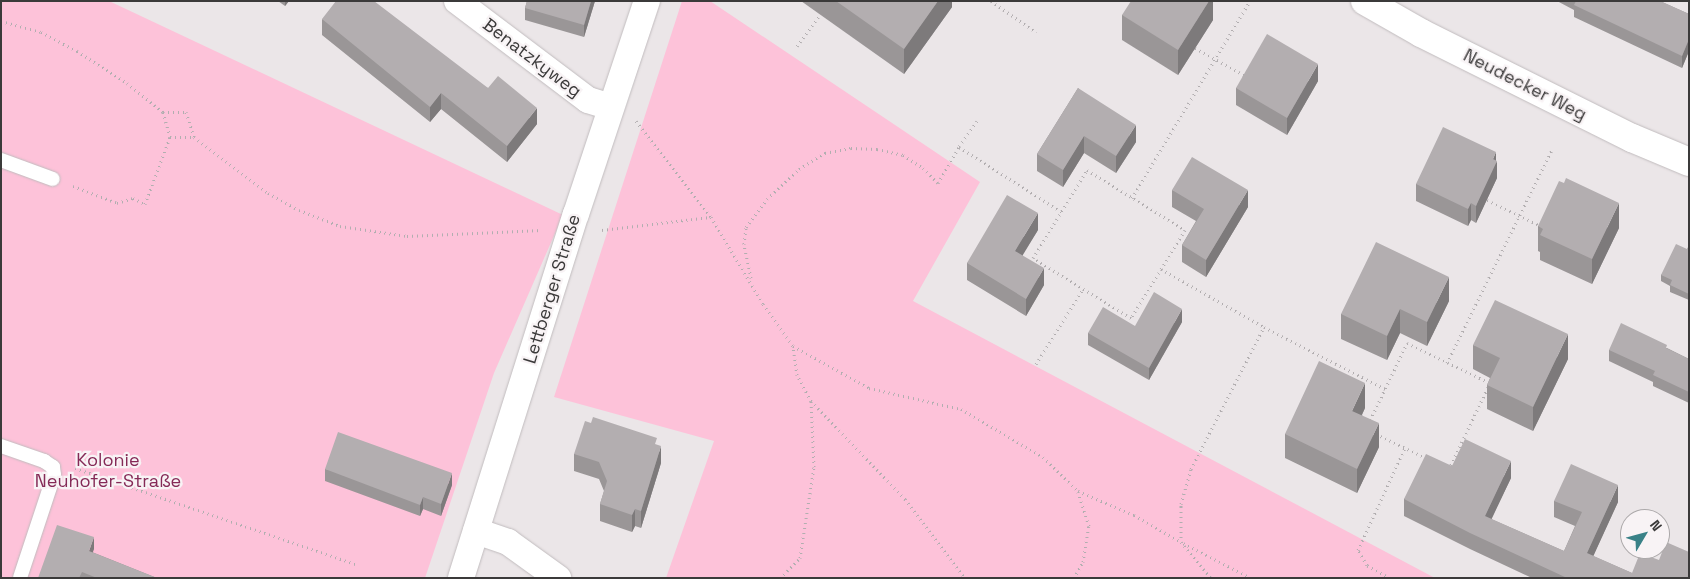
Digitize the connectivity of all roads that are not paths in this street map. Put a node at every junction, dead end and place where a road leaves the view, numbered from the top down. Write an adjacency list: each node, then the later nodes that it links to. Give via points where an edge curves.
1 (457, 1): 4 (street, Benatzkyweg, via 588,100)
2 (647, 1): 4 (street, Lettberger Straße)
3 (1365, 1): 6 (street, Neudecker Weg, via 1421,33 1623,134)
4 (611, 107): 9 (street, Lettberger Straße)
5 (1, 160): 7 (lane)
6 (1689, 162)
7 (53, 179)
8 (1, 446): 10 (lane, via 53,467 54,475)
9 (476, 531): 11 (street, Lettberger Straße); 12 (street, via 508,542)
10 (20, 578)
11 (461, 578)
12 (558, 578)

